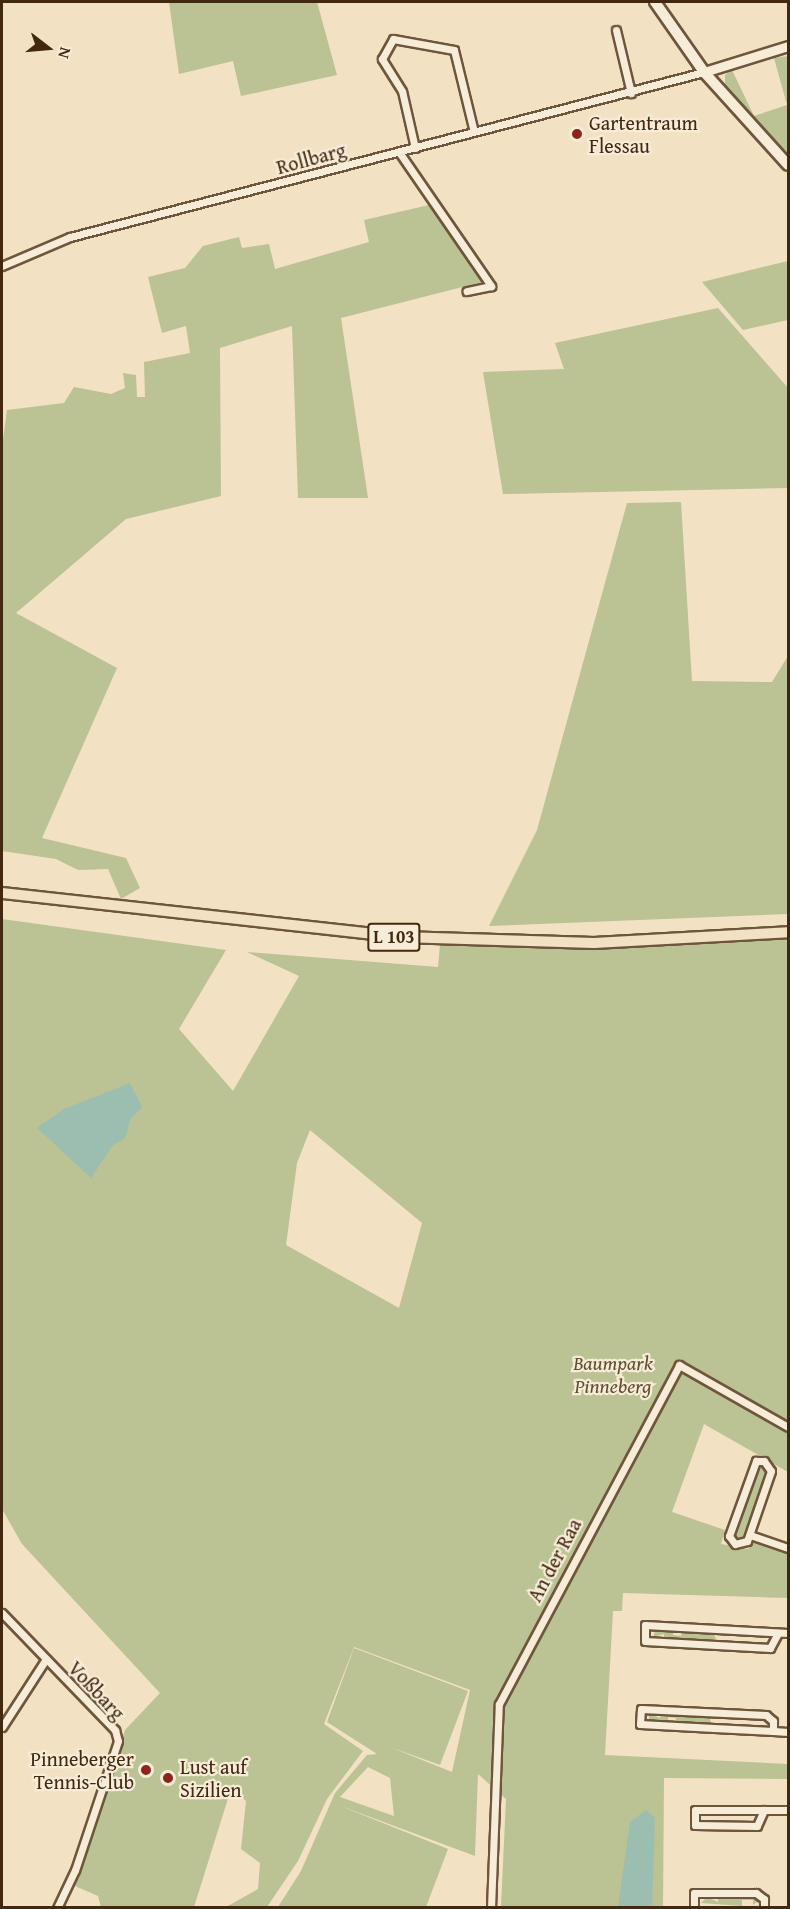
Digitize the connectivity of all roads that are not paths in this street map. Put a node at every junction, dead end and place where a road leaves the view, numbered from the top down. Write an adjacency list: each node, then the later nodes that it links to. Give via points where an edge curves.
1 (655, 2): 4 (main road)
2 (616, 30): 5 (street)
3 (789, 46): 4 (street)
4 (704, 72): 5 (street, Rollbarg); 9 (main road)
5 (632, 93): 6 (street, Rollbarg)
6 (474, 132): 7 (street, Rollbarg); 7 (street, via 454,50 393,39 382,59 402,91)
7 (415, 148): 8 (street, Rollbarg)
8 (399, 152): 10 (street, Rollbarg, via 70,237); 11 (street, via 491,286)
9 (789, 165)
10 (2, 266)
11 (467, 291)
12 (2, 893): 13 (main road, L 103, via 400,937 594,943)
13 (789, 932)
14 (789, 1428): 31 (street, An der Raa, via 679,1365 499,1704)
15 (750, 1535): 15 (street, via 771,1471 764,1461 752,1466 729,1536 742,1545); 16 (street)
16 (789, 1548)
17 (2, 1613): 22 (street, Voßbarg)
18 (719, 1630): 19 (street); 21 (street); 21 (street, via 645,1626 645,1641)
19 (778, 1633): 20 (street); 21 (street, via 770,1648)
20 (789, 1633)
21 (718, 1645)
22 (46, 1659): 24 (street); 30 (street, Voßbarg, via 115,1730 118,1741 75,1870)
23 (715, 1713): 25 (street); 25 (street, via 641,1709 640,1724); 26 (street, via 766,1715 773,1721)
24 (2, 1727)
25 (714, 1728): 26 (street)
26 (772, 1731): 27 (street)
27 (789, 1732)
28 (764, 1810): 28 (street, via 757,1826 695,1825 695,1810); 29 (street)
29 (789, 1810)
30 (57, 1908)
31 (491, 1908)
32 (694, 1908): 33 (street, via 694,1893 756,1893 764,1899)
33 (764, 1908)

